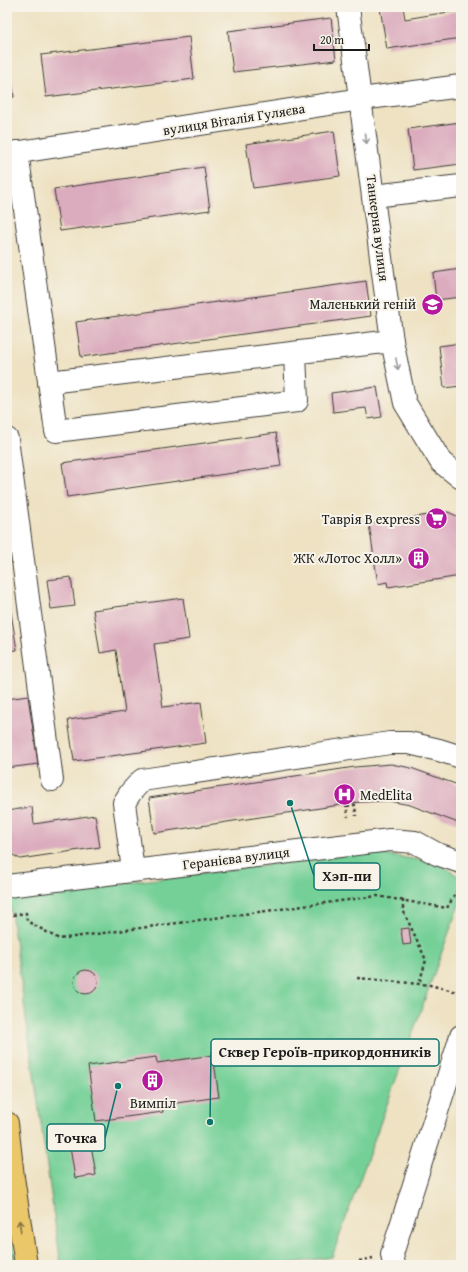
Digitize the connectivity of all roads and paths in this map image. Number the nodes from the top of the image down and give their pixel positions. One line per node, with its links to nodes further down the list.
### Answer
1 (348, 7): 3 (street, Танкерна вулиця)
2 (461, 86): 3 (street, вулиця Віталія Гуляєва)
3 (361, 100): 4 (street, вулиця Віталія Гуляєва); 6 (street, Танкерна вулиця, one-way to 6)
4 (12, 153): 9 (street)
5 (461, 186): 6 (street)
6 (373, 196): 7 (street, Танкерна вулиця)
7 (392, 341): 8 (street); 11 (street, Танкерна вулиця, one-way to 11)
8 (295, 354): 9 (street); 9 (street)
9 (49, 382)
10 (7, 439): 12 (street)
11 (461, 478)
12 (12, 514): 14 (street)
13 (461, 757): 18 (street)
14 (52, 780)
15 (356, 816): 16 (path)
16 (348, 817)
17 (461, 862): 18 (street, Геранієва вулиця)
18 (133, 870): 20 (street, Геранієва вулиця)
19 (461, 884): 21 (path)
20 (7, 886)
21 (403, 900): 22 (path); 24 (path)
22 (7, 916)
23 (357, 978): 24 (path)
24 (419, 984): 25 (path)
25 (461, 993)
26 (460, 1046): 29 (street)
27 (7, 1123): 28 (main road, one-way to 27)
28 (26, 1265)
29 (394, 1265)

